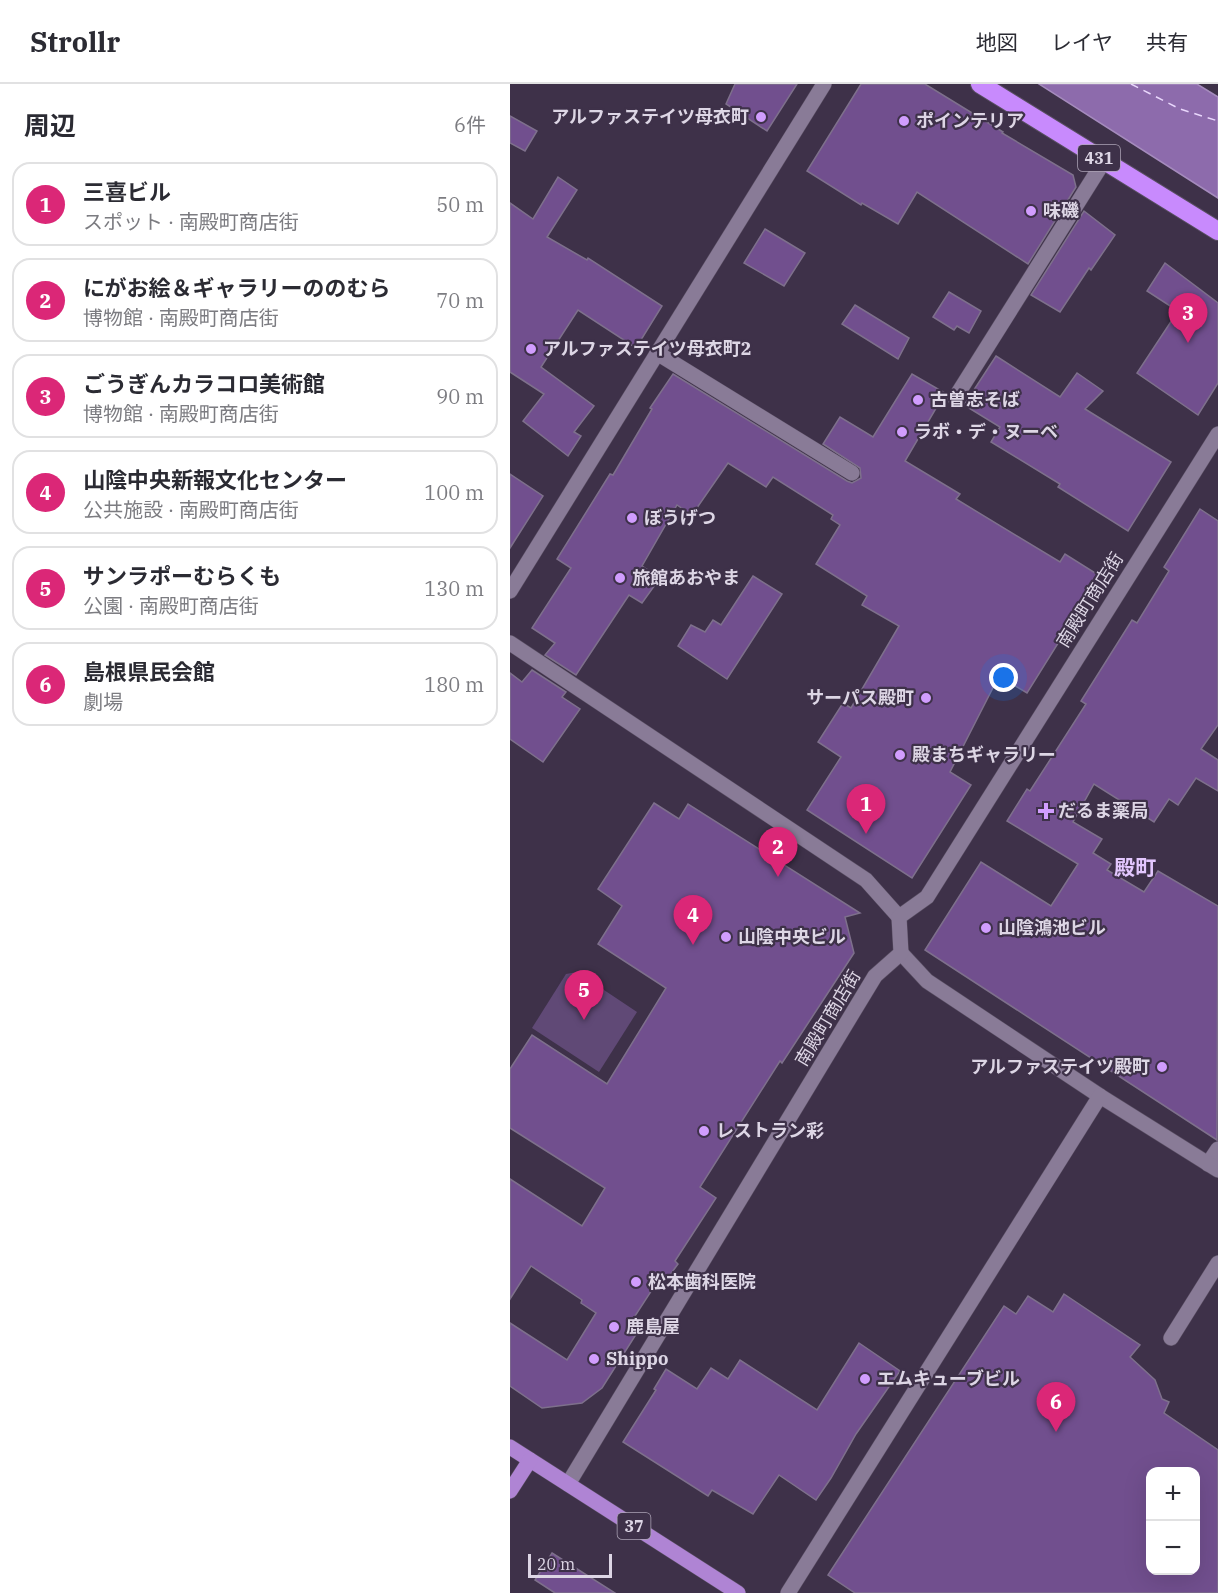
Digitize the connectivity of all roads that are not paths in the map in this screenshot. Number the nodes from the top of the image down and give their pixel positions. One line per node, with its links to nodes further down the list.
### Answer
1 (824, 84): 5 (street)
2 (980, 84): 3 (highway, 431)
3 (1104, 161): 4 (highway, 431); 6 (street)
4 (1218, 231)
5 (657, 353): 8 (street); 9 (street)
6 (955, 398)
7 (1218, 434): 11 (street, 南殿町商店街)
8 (852, 473)
9 (510, 591)
10 (510, 643): 11 (street)
11 (899, 917): 12 (street)
12 (901, 953): 13 (street); 20 (street, 南殿町商店街)
13 (1100, 1096): 15 (street); 23 (street)
14 (1218, 1149): 15 (street)
15 (1213, 1167)
16 (1218, 1263): 17 (street)
17 (1171, 1338)
18 (510, 1447): 19 (main road)
19 (530, 1460): 20 (main road, 37); 21 (main road)
20 (568, 1484): 22 (main road, 37)
21 (510, 1491)
22 (738, 1593)
23 (788, 1593)

